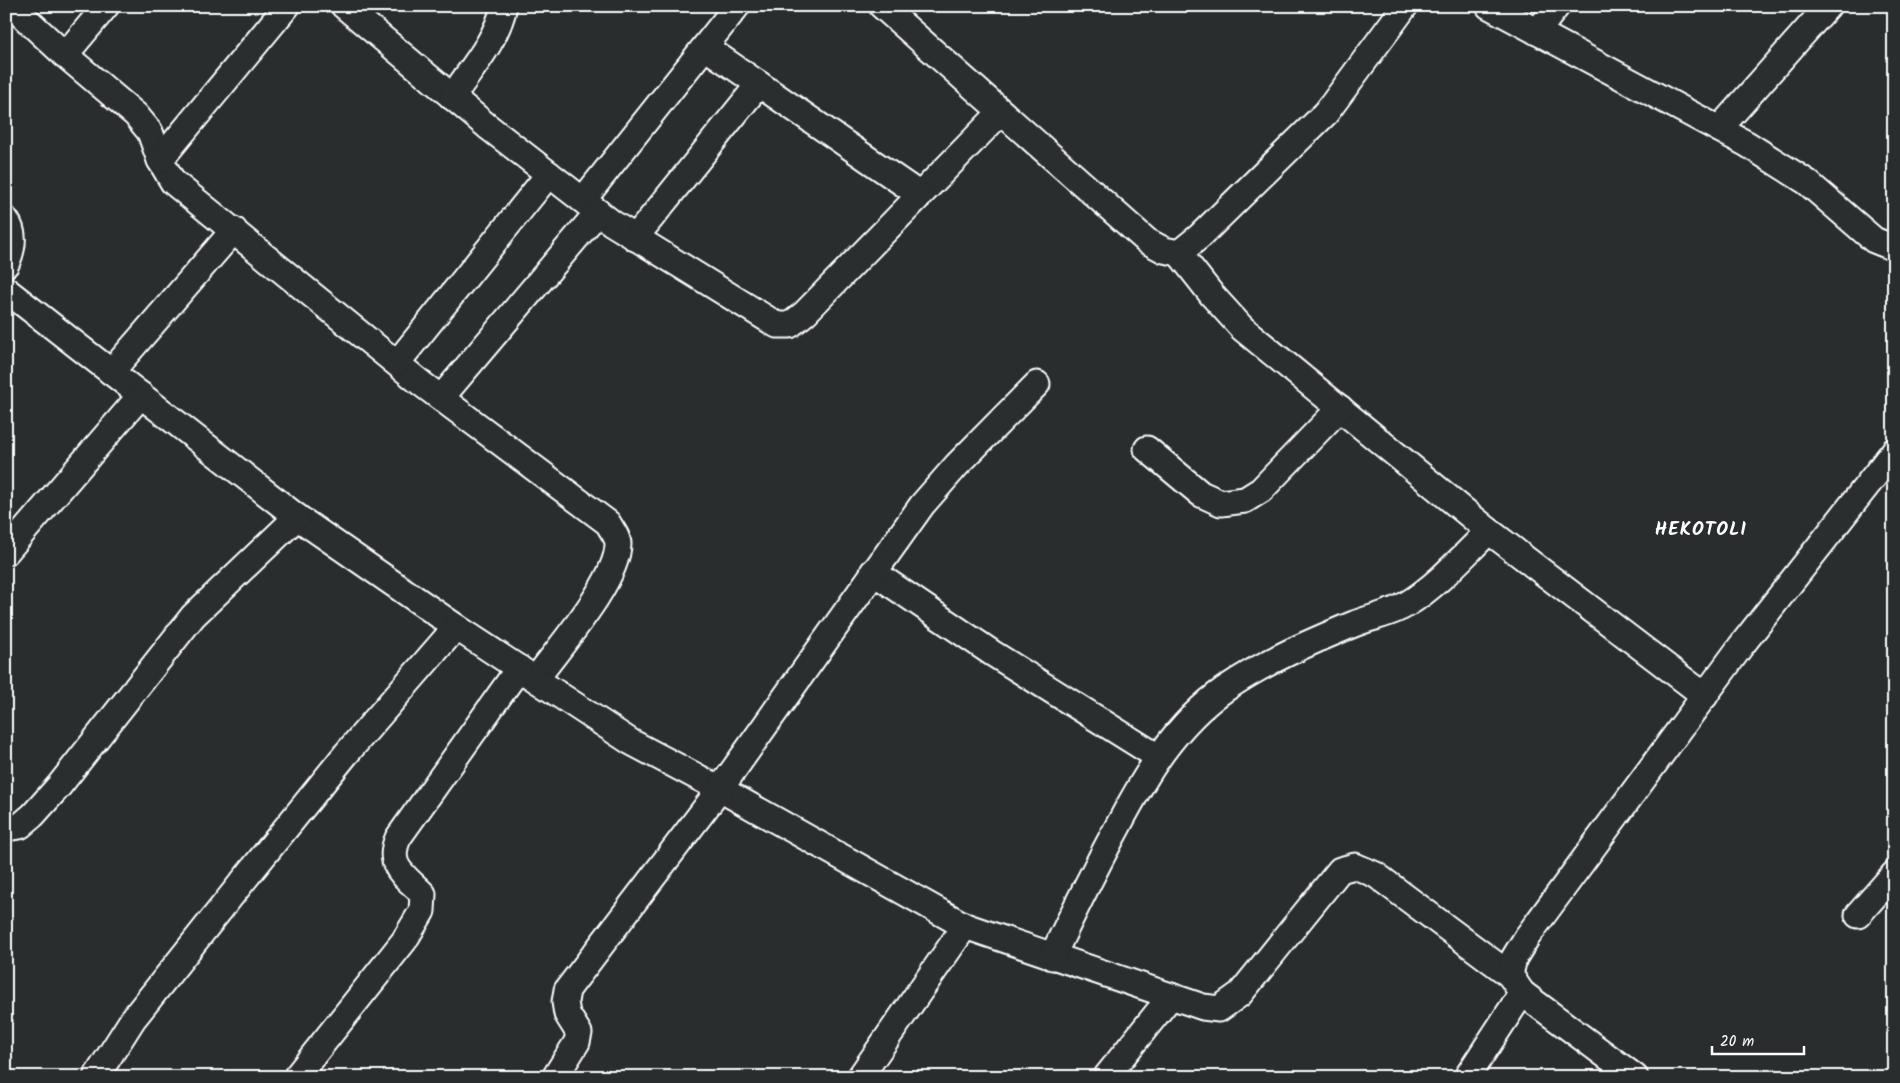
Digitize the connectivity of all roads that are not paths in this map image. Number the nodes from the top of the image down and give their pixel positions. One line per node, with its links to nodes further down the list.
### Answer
1 (12, 6): 14 (street)
2 (106, 6): 14 (street)
3 (287, 6): 19 (street)
4 (344, 6): 16 (street)
5 (504, 6): 16 (street)
6 (738, 6): 13 (street)
7 (882, 6): 17 (street)
8 (1404, 6): 27 (street)
9 (1490, 6): 12 (street)
10 (1558, 6): 12 (street)
11 (1828, 6): 18 (street)
12 (1537, 32): 18 (street)
13 (705, 47): 15 (street); 22 (street)
14 (65, 56): 19 (street)
15 (759, 84): 21 (street); 25 (street)
16 (452, 97): 20 (street)
17 (1002, 112): 21 (street); 27 (street)
18 (1719, 129): 26 (street)
19 (160, 160): 24 (street)
20 (549, 174): 22 (street); 30 (street)
21 (920, 195): 25 (street)
22 (590, 206): 25 (street); 34 (street)
23 (6, 220): 28 (street)
24 (234, 230): 30 (street); 31 (street)
25 (635, 238)
26 (1894, 248)
27 (1179, 253): 35 (street)
28 (6, 264)
29 (6, 290): 31 (street)
30 (397, 363): 34 (street)
31 (111, 372): 33 (street)
32 (1037, 384): 41 (street)
33 (141, 395): 38 (street); 40 (street)
34 (441, 398): 43 (street)
35 (1340, 408): 36 (street); 39 (street)
36 (1147, 449)
37 (1894, 451): 44 (street)
38 (297, 517): 42 (street); 47 (street)
39 (1489, 531): 44 (street); 45 (street)
40 (6, 552)
41 (873, 572): 45 (street); 46 (street)
42 (456, 626): 43 (street); 54 (street)
43 (527, 673): 46 (street); 55 (street)
44 (1705, 696): 52 (street)
45 (1158, 757): 51 (street)
46 (720, 789): 50 (street); 56 (street)
47 (6, 828)
48 (1894, 874): 49 (street)
49 (1858, 916)
50 (965, 926): 51 (street); 57 (street)
51 (1052, 956): 53 (street)
52 (1516, 984): 53 (street); 59 (street); 60 (street)
53 (1171, 996): 58 (street)
54 (96, 1077)
55 (296, 1077)
56 (555, 1077)
57 (860, 1077)
58 (1106, 1077)
59 (1466, 1077)
60 (1634, 1077)

